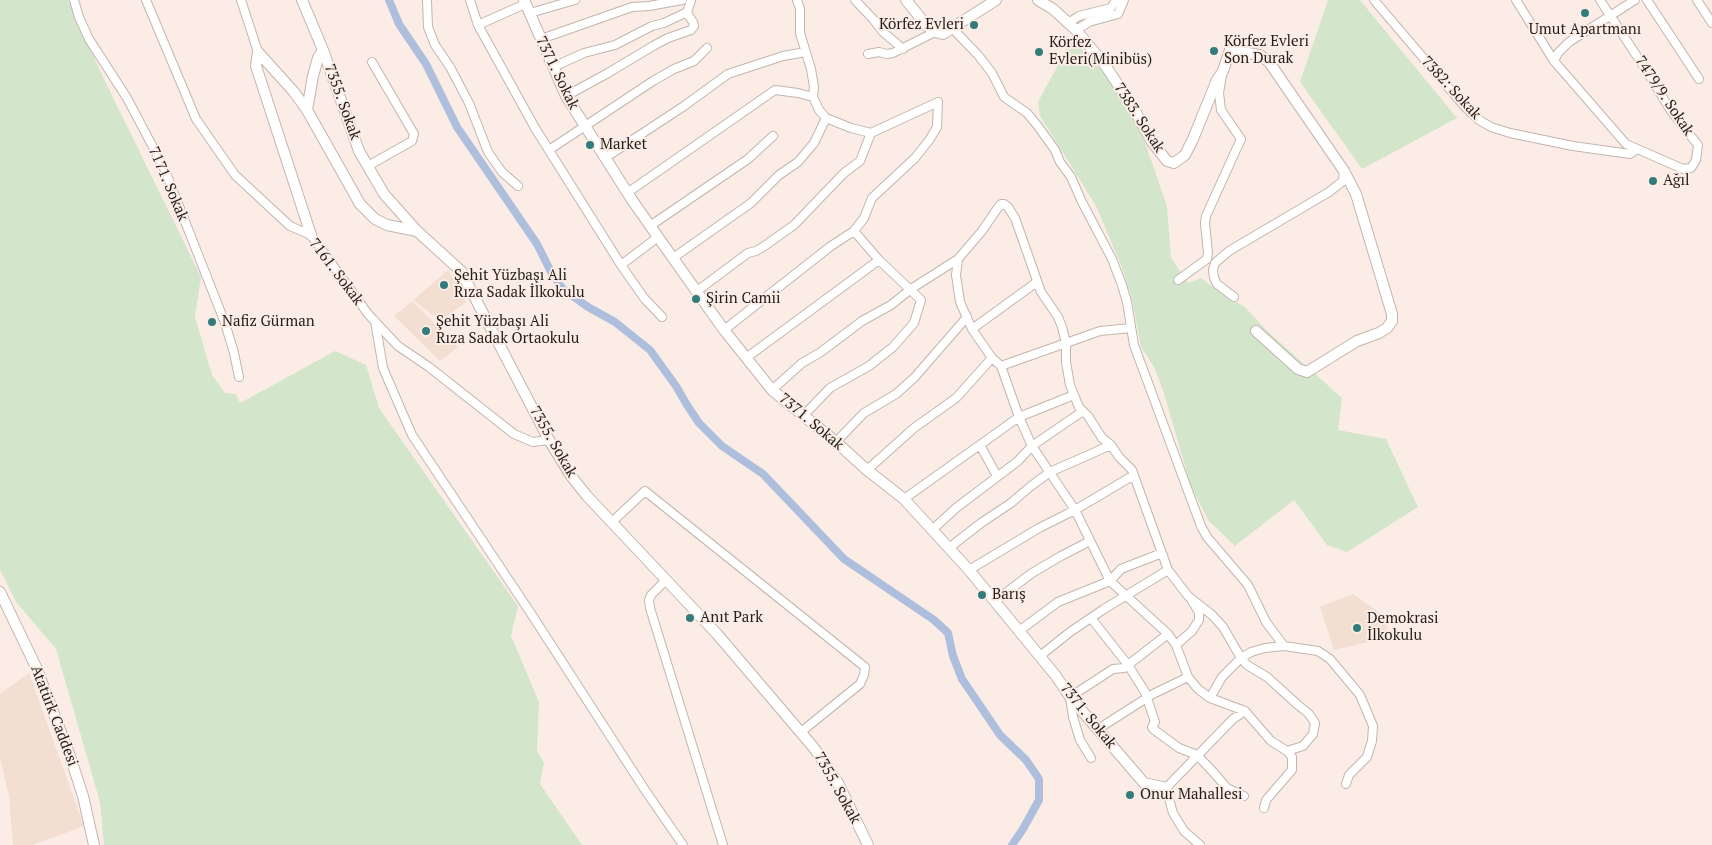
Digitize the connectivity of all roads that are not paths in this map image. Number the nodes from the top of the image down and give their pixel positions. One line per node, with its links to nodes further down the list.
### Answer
1 (74, 0): 85 (street, 7171. Sokak)
2 (146, 0): 63 (street, 7161. Sokak)
3 (241, 0): 38 (street)
4 (302, 0): 37 (street, 7355. Sokak)
5 (427, 0): 58 (street)
6 (470, 0): 30 (street)
7 (575, 0): 25 (street)
8 (682, 0): 23 (street)
9 (691, 0): 26 (street)
10 (797, 0): 39 (street)
11 (855, 0): 36 (street)
12 (906, 0): 33 (street)
13 (996, 0): 31 (street)
14 (1038, 0): 24 (street, 7383. Sokak)
15 (1116, 0): 28 (street)
16 (1124, 0): 32 (street)
17 (1374, 0): 53 (street, 7382: Sokak)
18 (1516, 0): 41 (street, 7479/9. Sokak)
19 (1600, 0): 27 (street, 7479/9. Sokak)
20 (1635, 0): 27 (street)
21 (1647, 0): 45 (street)
22 (1697, 0): 29 (street)
23 (631, 4): 34 (street)
24 (1055, 5): 28 (street, 7383. Sokak)
25 (526, 6): 30 (street); 34 (street, 7371. Sokak)
26 (687, 13): 43 (street); 46 (street)
27 (1610, 15): 41 (street); 53 (street, 7479/9. Sokak)
28 (1068, 23): 32 (street, 7383. Sokak)
29 (1712, 23)
30 (478, 25): 54 (street)
31 (953, 29): 33 (street); 77 (street)
32 (1076, 30): 44 (street, 7383. Sokak)
33 (935, 32): 36 (street)
34 (541, 39): 43 (street, 7371. Sokak)
35 (707, 48): 50 (street)
36 (903, 49): 40 (street)
37 (323, 50): 48 (street); 56 (street, 7355. Sokak)
38 (258, 52): 48 (street); 63 (street)
39 (806, 52): 47 (street); 55 (street)
40 (868, 54)
41 (1554, 61): 53 (street, 7479/9. Sokak)
42 (372, 62): 56 (street)
43 (553, 67): 46 (street, 7371. Sokak)
44 (1223, 71): 57 (street, 7383. Sokak); 69 (street)
45 (1699, 79)
46 (566, 96): 50 (street, 7371. Sokak)
47 (813, 97): 49 (street); 59 (street)
48 (307, 110): 61 (street)
49 (826, 118): 51 (street); 65 (street)
50 (585, 126): 54 (street); 55 (street, 7371. Sokak)
51 (871, 132): 62 (street); 72 (street)
52 (773, 136): 60 (street)
53 (1637, 149)
54 (549, 150): 68 (street)
55 (605, 158): 59 (street, 7371. Sokak)
56 (368, 166): 61 (street, 7355. Sokak)
57 (1344, 171): 73 (street); 80 (street)
58 (518, 186)
59 (628, 193): 60 (street, 7371. Sokak)
60 (650, 226): 64 (street, 7371. Sokak)
61 (417, 231): 91 (street, 7355. Sokak)
62 (854, 231): 67 (street); 79 (street)
63 (311, 235): 76 (street, 7161. Sokak)
64 (658, 237): 65 (street, 7371. Sokak); 68 (street)
65 (673, 258): 72 (street, 7371. Sokak)
66 (958, 259): 70 (street); 71 (street); 75 (street)
67 (879, 260): 71 (street); 82 (street)
68 (621, 265): 74 (street)
69 (1178, 280)
70 (1037, 282): 78 (street); 81 (street)
71 (911, 289): 86 (street); 89 (street)
72 (697, 292): 79 (street, 7371. Sokak)
73 (1234, 296)
74 (662, 317)
75 (967, 317): 78 (street); 92 (street)
76 (375, 321): 91 (street, 7161. Sokak); 138 (street)
77 (1131, 328): 81 (street); 119 (street)
78 (972, 329): 83 (street)
79 (724, 330): 82 (street, 7371. Sokak)
80 (1256, 331)
81 (1066, 343): 84 (street); 87 (street)
82 (746, 358): 86 (street, 7371. Sokak)
83 (992, 358): 84 (street); 96 (street)
84 (1001, 366): 90 (street)
85 (239, 377)
86 (772, 390): 89 (street, 7371. Sokak)
87 (1074, 395): 88 (street); 90 (street)
88 (1083, 411): 94 (street); 95 (street)
89 (804, 415): 92 (street, 7371. Sokak)
90 (1019, 417): 93 (street); 95 (street)
91 (549, 440): 102 (street, 7355. Sokak)
92 (836, 442): 96 (street, 7371. Sokak)
93 (980, 445): 99 (street); 100 (street)
94 (1111, 445): 97 (street); 98 (street)
95 (1032, 446): 97 (street); 99 (street)
96 (867, 470): 100 (street, 7371. Sokak)
97 (1050, 472): 101 (street); 105 (street)
98 (1134, 475): 101 (street); 106 (street)
99 (997, 476): 103 (street)
100 (904, 499): 103 (street, 7371. Sokak)
101 (1075, 510): 104 (street); 107 (street)
102 (612, 522): 109 (street, 7355. Sokak); 129 (street)
103 (932, 530): 105 (street, 7371. Sokak)
104 (1090, 541): 110 (street); 114 (street)
105 (950, 548): 107 (street, 7371. Sokak)
106 (1162, 553): 108 (street); 110 (street)
107 (969, 570): 114 (street, 7371. Sokak)
108 (1168, 570): 112 (street); 113 (street)
109 (666, 580): 129 (street, 7355. Sokak); 139 (street)
110 (1110, 581): 112 (street); 116 (street)
111 (0, 592): 137 (street, Atatürk Caddesi)
112 (1128, 595): 115 (street); 117 (street)
113 (1188, 596): 118 (street); 121 (street)
114 (995, 601): 116 (street, 7371. Sokak)
115 (1091, 618): 120 (street); 122 (street)
116 (1019, 631): 120 (street, 7371. Sokak)
117 (1168, 634): 118 (street); 122 (street)
118 (1176, 645): 123 (street)
119 (1284, 646): 121 (street); 133 (street)
120 (1040, 656): 124 (street, 7371. Sokak)
121 (1241, 658): 125 (street); 130 (street)
122 (1128, 665): 124 (street); 126 (street)
123 (1188, 677): 125 (street); 126 (street)
124 (1070, 697): 128 (street, 7371. Sokak); 132 (street)
125 (1210, 698): 127 (street)
126 (1146, 699): 128 (street); 131 (street)
127 (1245, 711): 130 (street); 131 (street)
128 (1098, 729): 134 (street, 7371. Sokak)
129 (801, 732): 140 (street, 7355. Sokak)
130 (1287, 751): 136 (street)
131 (1197, 755): 134 (street); 135 (street)
132 (1091, 758)
133 (1346, 784)
134 (1166, 788): 141 (street)
135 (1244, 796)
136 (1264, 808)
137 (94, 845)
138 (683, 845)
139 (723, 845)
140 (868, 845)
141 (1200, 845)

